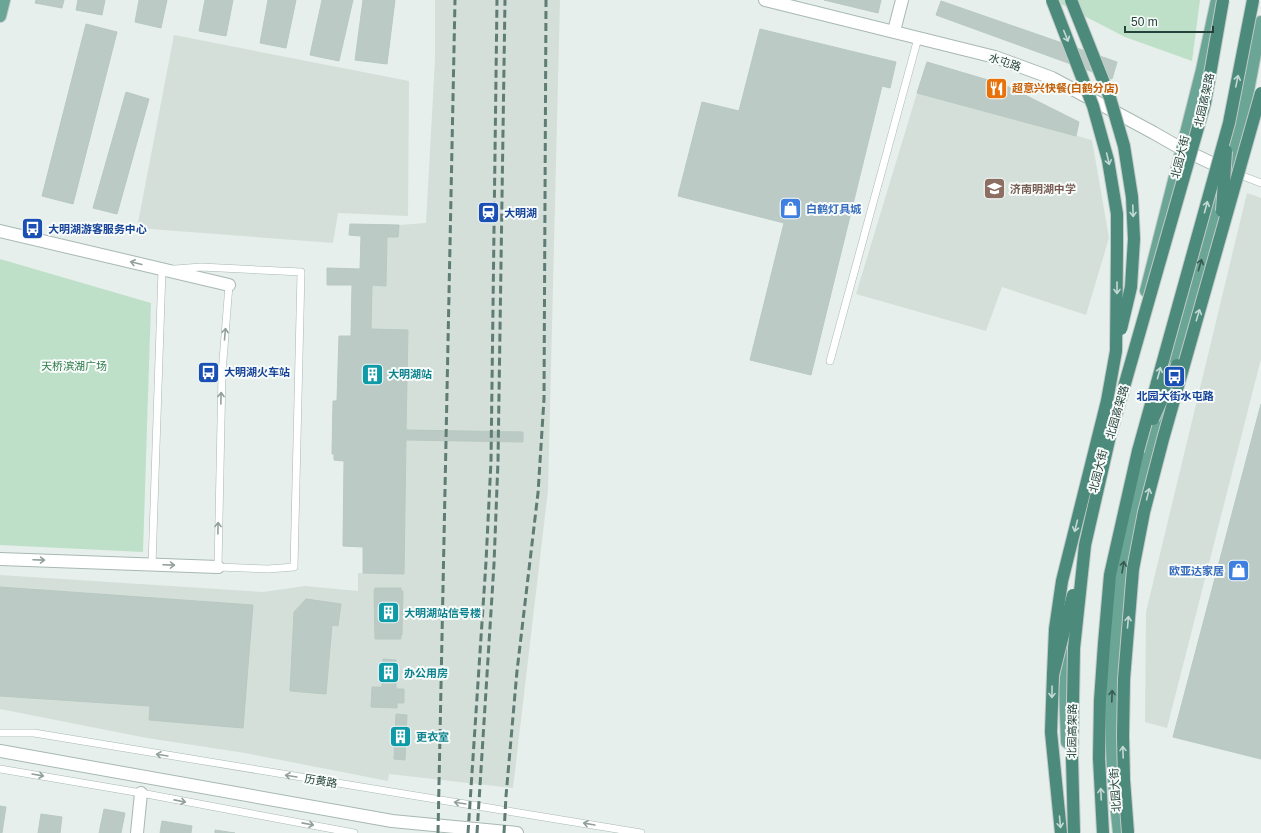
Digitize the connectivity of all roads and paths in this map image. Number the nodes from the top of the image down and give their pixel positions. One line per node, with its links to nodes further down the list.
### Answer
1 (4, 0): 9 (main road)
2 (765, 0): 11 (street, 水屯路)
3 (902, 0): 11 (street)
4 (1052, 0): 25 (highway, one-way to 25, bridge)
5 (1071, 0): 25 (highway, one-way to 25, bridge)
6 (1217, 0): 17 (main road, 北园大街)
7 (1224, 0): 28 (highway, 北园高架路, bridge)
8 (1253, 0): 15 (highway, one-way to 8, bridge)
9 (0, 16)
10 (1261, 22): 18 (main road, 北园大街)
11 (894, 31): 12 (street, 水屯路)
12 (918, 38): 17 (street, 水屯路); 26 (lane)
13 (1261, 93): 16 (highway, bridge)
14 (1261, 115): 16 (highway)
15 (1229, 123): 21 (highway, bridge); 27 (highway, one-way to 15, bridge)
16 (1251, 131): 21 (highway, bridge)
17 (1182, 149): 18 (street, 水屯路); 38 (main road, 北园大街)
18 (1228, 170): 19 (lane); 45 (main road, 北园大街, one-way to 18)
19 (1261, 183)
20 (0, 231): 22 (street, one-way to 20)
21 (1220, 236): 24 (highway, one-way to 21, bridge)
22 (162, 270): 23 (street); 30 (lane); 31 (lane)
23 (229, 285): 31 (lane, one-way to 23)
24 (1193, 331): 27 (highway, bridge); 46 (highway, one-way to 24, bridge)
25 (1116, 351): 32 (highway, one-way to 32, bridge)
26 (830, 361)
27 (1138, 451): 44 (highway, one-way to 27)
28 (1085, 545): 32 (highway, bridge); 38 (highway, 北园高架路, bridge)
29 (0, 559): 30 (street, one-way to 30)
30 (152, 565): 31 (street, one-way to 31)
31 (218, 567)
32 (1052, 676): 33 (highway, one-way to 33, bridge)
33 (1051, 732): 38 (highway, bridge); 43 (highway, one-way to 43, bridge)
34 (0, 733): 42 (lane, 历黄路, one-way to 34)
35 (0, 751): 41 (street)
36 (0, 769): 37 (lane, one-way to 37)
37 (141, 793): 39 (street); 40 (lane, one-way to 40)
38 (1072, 831)
39 (137, 833)
40 (354, 833)
41 (517, 833)
42 (641, 833)
43 (1061, 833)
44 (1103, 833)
45 (1118, 833)
46 (1128, 833)

